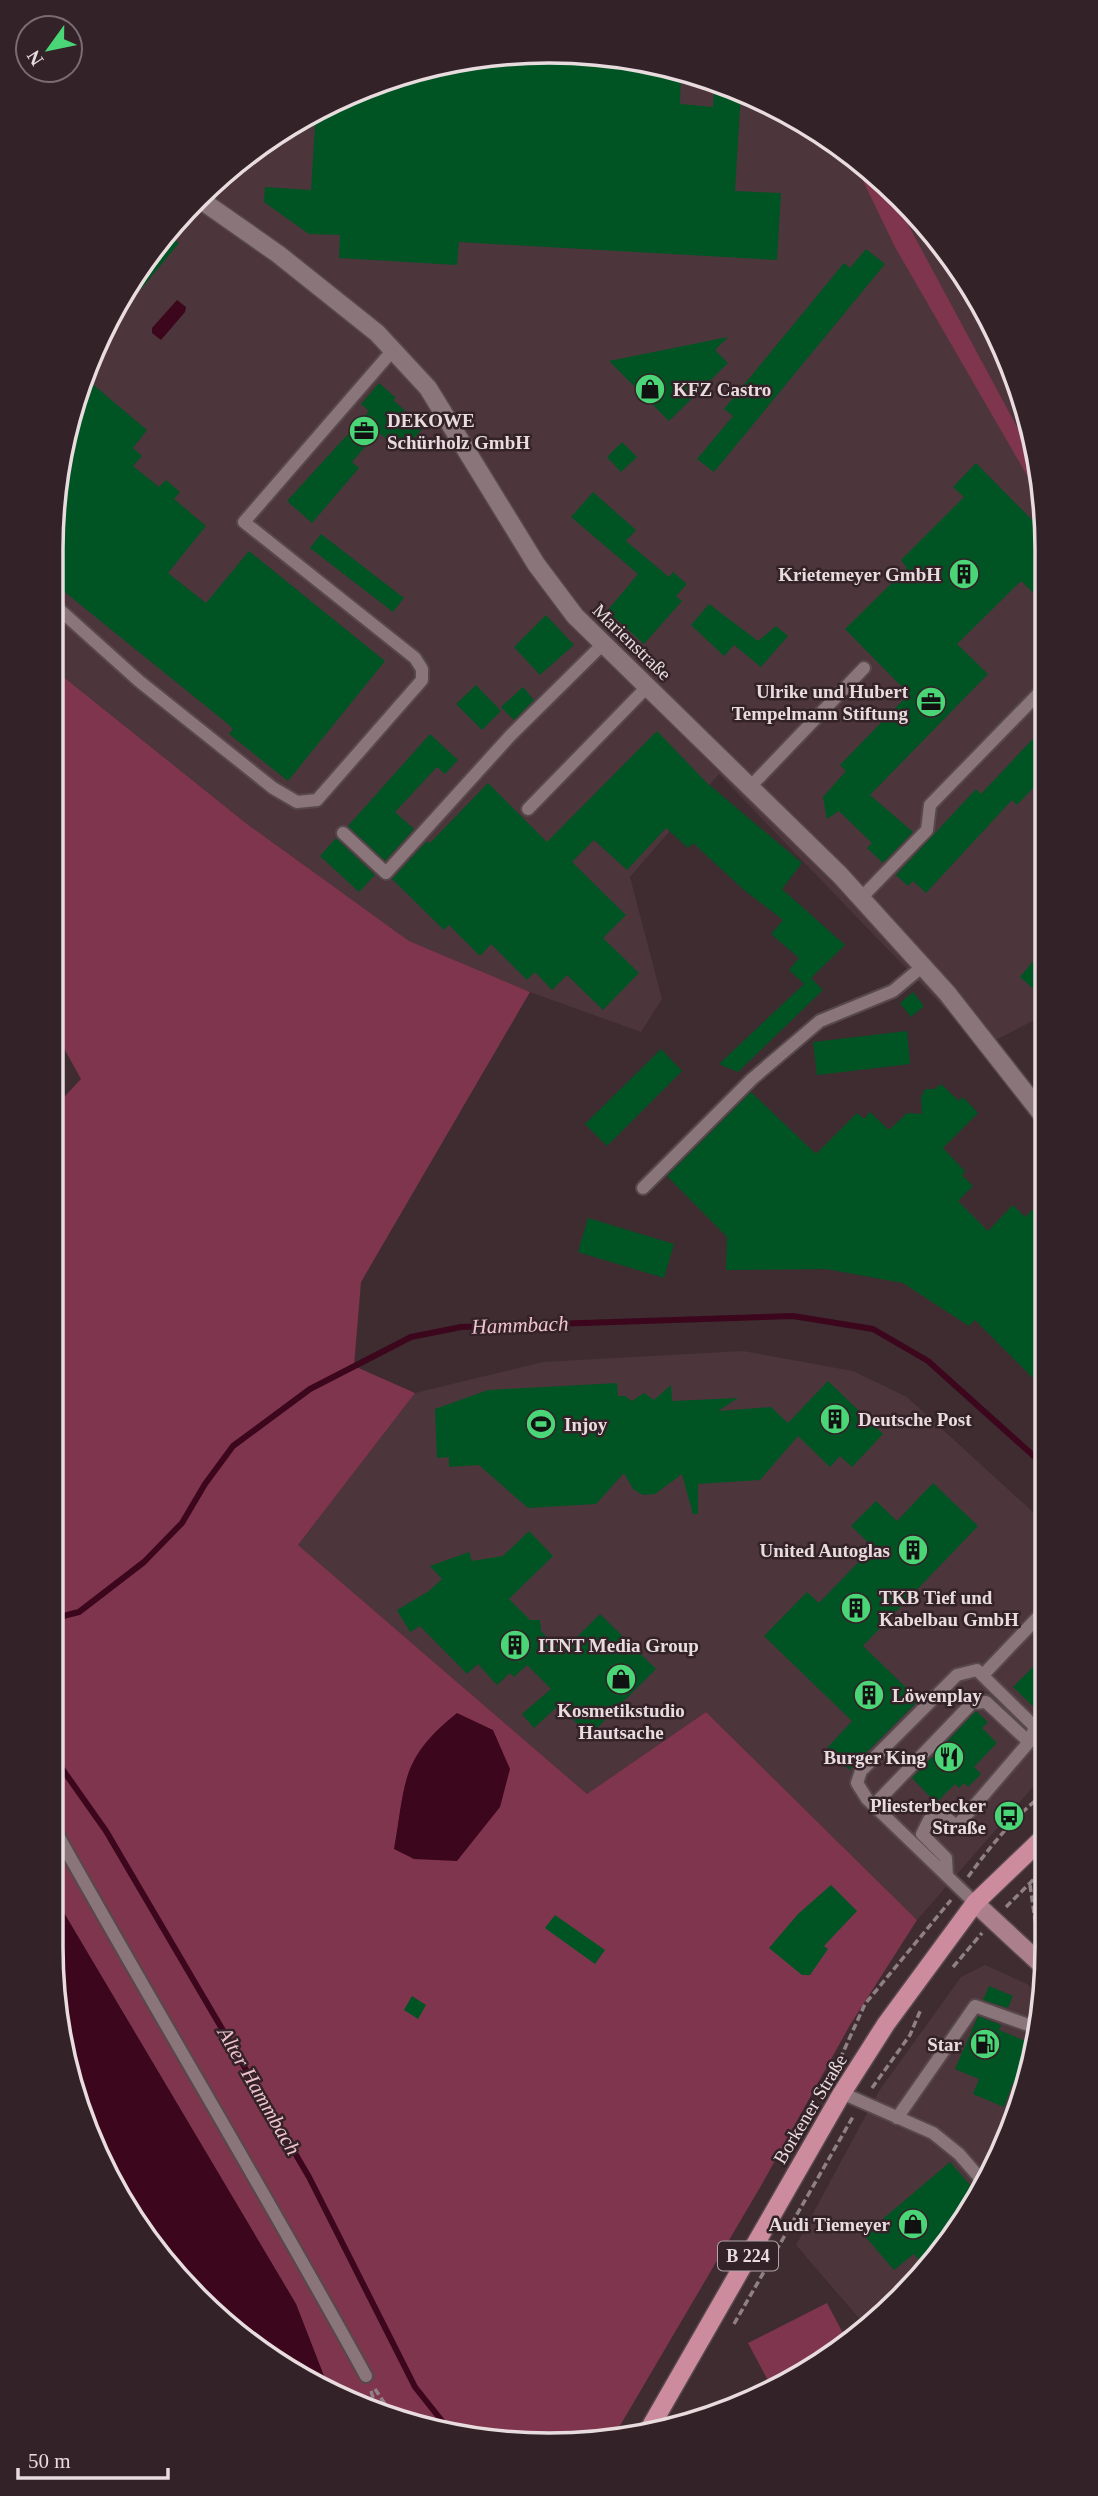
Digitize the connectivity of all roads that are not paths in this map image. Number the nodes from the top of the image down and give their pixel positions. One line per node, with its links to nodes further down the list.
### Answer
1 (206, 204): 2 (street, Marienstraße)
2 (393, 350): 3 (lane); 4 (street, Marienstraße)
3 (63, 613)
4 (604, 643): 6 (street, Marienstraße); 10 (lane)
5 (864, 668): 8 (lane)
6 (648, 686): 8 (street, Marienstraße); 9 (lane)
7 (1035, 697): 11 (lane)
8 (750, 787): 11 (street, Marienstraße)
9 (528, 809)
10 (343, 833)
11 (861, 898): 12 (street, Marienstraße)
12 (923, 966): 13 (street, Marienstraße); 14 (lane)
13 (1035, 1106)
14 (643, 1188)
15 (1035, 1620): 16 (lane)
16 (983, 1675): 17 (lane); 18 (lane)
17 (1029, 1742): 18 (lane); 21 (lane)
18 (874, 1805): 21 (lane)
19 (63, 1845): 28 (lane)
20 (1035, 1846): 22 (main road, Borkener Straße / B 224)
21 (947, 1876): 22 (lane)
22 (975, 1903): 23 (main road); 25 (main road, Borkener Straße / B 224)
23 (1035, 1958)
24 (1029, 2025): 26 (lane)
25 (842, 2093): 26 (lane); 29 (main road, Borkener Straße / B 224)
26 (897, 2118): 27 (lane)
27 (978, 2176)
28 (366, 2376)
29 (654, 2422)

